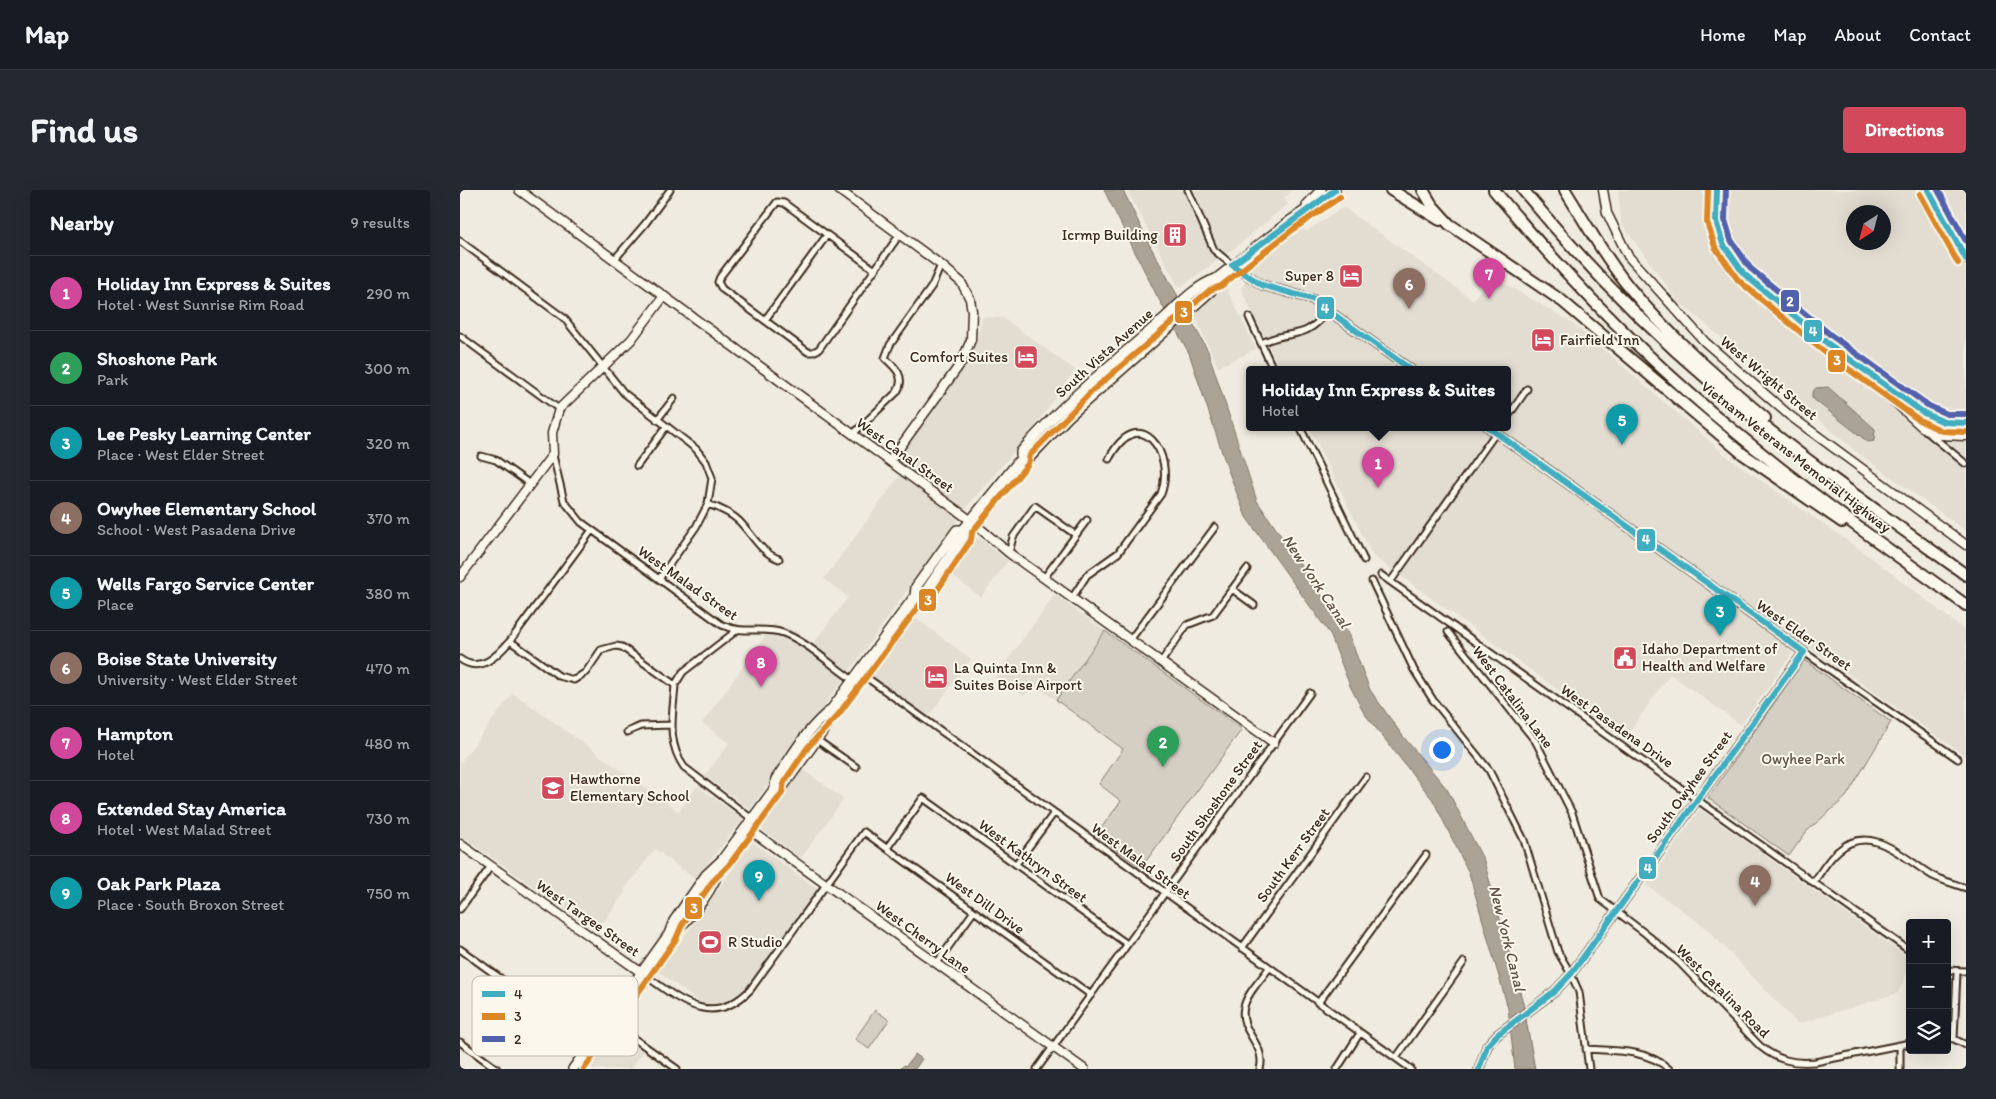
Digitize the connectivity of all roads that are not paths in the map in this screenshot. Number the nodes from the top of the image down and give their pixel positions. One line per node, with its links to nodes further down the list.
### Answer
1 (519, 190): 23 (street, West Canal Street)
2 (670, 190): 23 (street)
3 (839, 190): 18 (street)
4 (1188, 190): 25 (street)
5 (1321, 190): 16 (main road, South Vista Avenue)
6 (1335, 190): 16 (main road, South Vista Avenue)
7 (1392, 190): 17 (highway)
8 (1423, 190): 17 (highway)
9 (1494, 190): 69 (highway, Vietnam Veterans Memorial Highway)
10 (1522, 190): 59 (highway, Vietnam Veterans Memorial Highway)
11 (1565, 190): 59 (highway)
12 (1603, 190): 66 (street, West Wright Street)
13 (1717, 190): 34 (street)
14 (1928, 190): 22 (street)
15 (1933, 190): 21 (street)
16 (1297, 216): 25 (main road, South Vista Avenue)
17 (1460, 232): 69 (highway)
18 (900, 234): 24 (street); 26 (street)
19 (827, 235): 26 (street); 31 (street); 31 (street)
20 (460, 241): 37 (street)
21 (1966, 250)
22 (1966, 259)
23 (614, 260): 28 (street, West Canal Street)
24 (941, 265): 49 (street); 55 (street)
25 (1232, 266): 27 (main road, South Vista Avenue); 29 (street)
26 (875, 270): 31 (street)
27 (1216, 279): 53 (main road, South Vista Avenue); 53 (main road, South Vista Avenue)
28 (664, 296): 37 (street); 49 (street, West Canal Street)
29 (1329, 310): 33 (street); 36 (street)
30 (1249, 317): 33 (street)
31 (765, 320)
32 (460, 336): 40 (street)
33 (1261, 343): 35 (street)
34 (1845, 356): 43 (street); 45 (street)
35 (1272, 366)
36 (1406, 366)
37 (603, 367): 40 (street); 42 (street)
38 (1527, 389): 41 (street)
39 (674, 398): 42 (street)
40 (559, 409): 51 (street)
41 (1511, 412)
42 (657, 420): 44 (street)
43 (1966, 423)
44 (666, 427): 57 (street); 60 (street)
45 (1922, 427): 50 (street); 56 (street)
46 (1302, 431): 70 (street)
47 (1497, 431): 78 (street)
48 (1499, 431): 87 (street, West Elder Street)
49 (853, 434): 55 (street, West Canal Street)
50 (1966, 436)
51 (553, 454): 58 (street); 64 (street, West Malad Street)
52 (481, 456): 58 (street)
53 (1021, 459): 61 (main road, South Vista Avenue)
54 (1109, 459): 80 (street)
55 (890, 462): 61 (street, West Canal Street)
56 (1966, 464)
57 (636, 466)
58 (530, 484): 72 (street)
59 (1856, 495): 74 (highway, Vietnam Veterans Memorial Highway)
60 (708, 504): 68 (street); 76 (street)
61 (970, 520): 67 (street, West Canal Street); 90 (main road, South Vista Avenue)
62 (1087, 520): 65 (street)
63 (1215, 527): 85 (street)
64 (592, 530): 76 (street, West Malad Street); 86 (street)
65 (1076, 535): 67 (street); 75 (street)
66 (1966, 545)
67 (1009, 553): 75 (street, West Canal Street)
68 (779, 558)
69 (1902, 559): 82 (highway, Vietnam Veterans Memorial Highway)
70 (1364, 560)
71 (1247, 569): 79 (street)
72 (461, 572)
73 (1382, 575): 78 (street, West Pasadena Drive)
74 (1966, 575)
75 (1044, 578): 80 (street, West Canal Street)
76 (659, 579): 83 (street, West Malad Street)
77 (1372, 581): 130 (street)
78 (1391, 581): 103 (street, West Pasadena Drive)
79 (1232, 589): 81 (street); 89 (street)
80 (1072, 598): 85 (street, West Canal Street)
81 (1254, 605)
82 (1966, 605)
83 (736, 631): 91 (street, West Malad Street); 92 (street)
84 (1448, 632): 118 (street, West Catalina Lane)
85 (1130, 640): 89 (street, West Canal Street)
86 (510, 641): 88 (street); 92 (street)
87 (1804, 652): 99 (street, West Elder Street); 103 (street, South Owyhee Street)
88 (460, 659)
89 (1160, 662): 98 (street, West Canal Street)
90 (859, 672): 91 (main road, South Vista Avenue); 104 (street, West Malad Street)
91 (853, 680): 94 (main road, South Vista Avenue)
92 (675, 685): 95 (street)
93 (1310, 693): 98 (street, South Shoshone Street)
94 (831, 710): 97 (main road, South Vista Avenue); 102 (main road, South Vista Avenue)
95 (671, 725): 96 (street); 105 (street)
96 (627, 732)
97 (817, 740): 100 (street); 102 (main road, South Vista Avenue)
98 (1274, 743): 115 (street, South Shoshone Street)
99 (1958, 759)
100 (856, 767)
101 (1366, 778): 120 (street, South Kerr Street)
102 (775, 788): 105 (main road, South Vista Avenue)
103 (1698, 799): 112 (street, West Pasadena Drive); 118 (street, South Owyhee Street)
104 (1054, 813): 110 (street); 115 (street, West Malad Street)
105 (752, 819): 106 (main road, South Vista Avenue)
106 (746, 827): 113 (street, West Cherry Lane); 129 (main road, South Vista Avenue)
107 (460, 844): 111 (street, West Targee Street)
108 (887, 848): 110 (street, West Kathryn Street); 113 (street, West Dill Drive); 117 (street, West Dill Drive)
109 (1426, 855): 134 (street)
110 (1016, 864): 119 (street, West Kathryn Street)
111 (491, 866): 116 (street); 129 (street, West Targee Street)
112 (1814, 882): 114 (street); 121 (street, West Pasadena Drive)
113 (826, 884): 124 (street, West Cherry Lane); 129 (street, West Targee Street)
114 (1966, 888)
115 (1164, 893): 119 (street, South Shoshone Street); 120 (street, West Malad Street)
116 (460, 910)
117 (974, 911): 124 (street); 133 (street, West Dill Drive)
118 (1617, 912): 130 (street, South Owyhee Street); 149 (street, West Catalina Road)
119 (1127, 944): 133 (street, South Shoshone Street)
120 (1242, 948): 125 (street, West Malad Street)
121 (1906, 948)
122 (460, 949): 131 (street)
123 (1464, 962): 148 (street)
124 (937, 963): 143 (street, West Cherry Lane)
125 (1269, 968): 134 (street, West Malad Street); 155 (street)
126 (1951, 971): 127 (street)
127 (1957, 972): 128 (street); 137 (street)
128 (1966, 972)
129 (642, 973): 132 (main road, South Vista Avenue)
130 (1571, 974): 144 (street); 158 (street, South Owyhee Street)
131 (497, 976)
132 (638, 979)
133 (1091, 995): 143 (street, South Shoshone Street)
134 (1318, 1003): 135 (street, West Malad Street)
135 (1360, 1033): 148 (street, West Malad Street); 156 (street)
136 (1951, 1039): 137 (street)
137 (1954, 1039): 141 (street)
138 (638, 1041): 152 (street)
139 (460, 1042): 145 (street)
140 (1906, 1044): 142 (street, West Catalina Road)
141 (1966, 1044)
142 (1900, 1045): 149 (street, West Catalina Road); 162 (street)
143 (1053, 1047): 153 (street, South Shoshone Street); 154 (street, West Cherry Lane)
144 (1586, 1049): 159 (street); 160 (street)
145 (472, 1051)
146 (479, 1056): 150 (street)
147 (582, 1056): 151 (main road, South Vista Avenue)
148 (1396, 1058): 157 (street, West Malad Street)
149 (1815, 1062): 161 (street)
150 (497, 1069)
151 (573, 1069)
152 (677, 1069)
153 (1037, 1069)
154 (1084, 1069)
155 (1260, 1069)
156 (1337, 1069)
157 (1411, 1069)
158 (1479, 1069)
159 (1589, 1069)
160 (1669, 1069)
161 (1810, 1069)
162 (1900, 1069)

